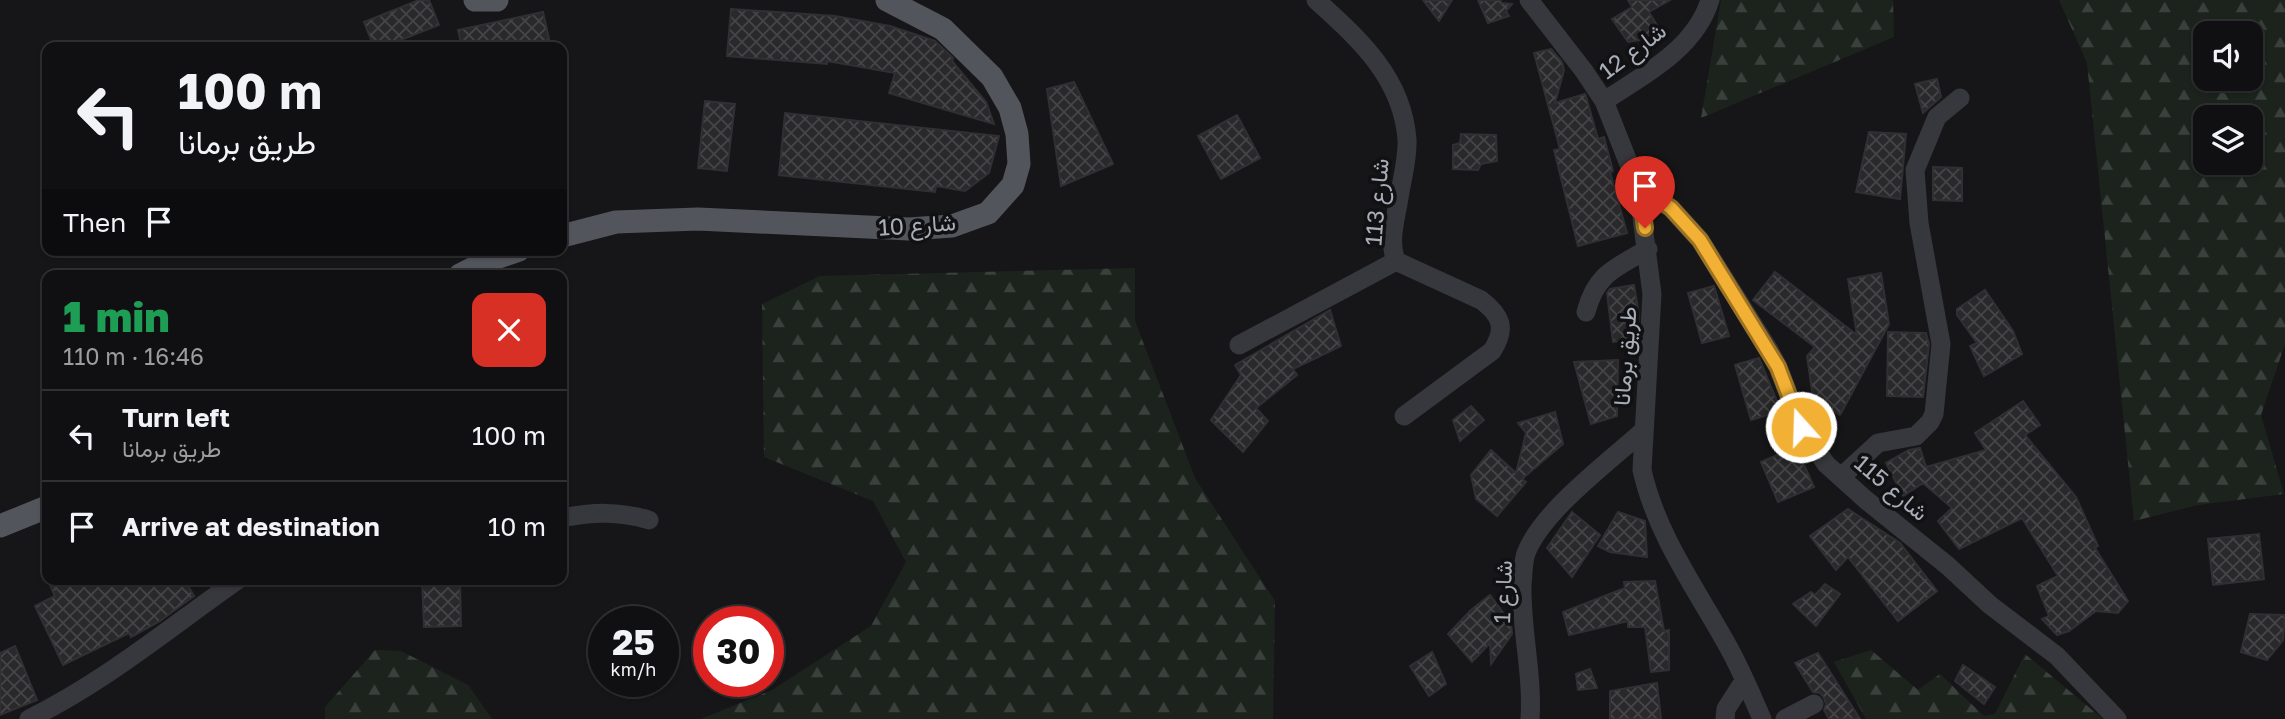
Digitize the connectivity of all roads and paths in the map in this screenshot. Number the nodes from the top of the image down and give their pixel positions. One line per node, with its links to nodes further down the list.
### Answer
1 (475, 0): 2 (main road)
2 (497, 0)
3 (887, 0): 10 (main road, شارع 10)
4 (1316, 0): 13 (street, شارع 113)
5 (1529, 0): 8 (street, طريق برمانا)
6 (1710, 0): 8 (street, شارع 12)
7 (1960, 98): 19 (street)
8 (1604, 102): 9 (street, طريق برمانا)
9 (1639, 187): 11 (street, طريق برمانا); 19 (street, شارع 115)
10 (567, 235)
11 (1648, 249): 15 (street); 18 (street, طريق برمانا)
12 (502, 256): 14 (main road)
13 (1396, 261): 16 (street); 17 (street, شارع 113)
14 (470, 270)
15 (1587, 312)
16 (1239, 345)
17 (1404, 416)
18 (1644, 430): 25 (street, طريق برمانا); 28 (street, شارع 1)
19 (1841, 477): 32 (street, شارع 115)
20 (42, 510): 23 (main road)
21 (567, 517): 22 (street)
22 (649, 520)
23 (0, 526)
24 (231, 585): 27 (street)
25 (1744, 681): 29 (street); 30 (street, طريق برمانا)
26 (1814, 704): 31 (street)
27 (29, 719)
28 (1530, 719)
29 (1725, 719)
30 (1762, 719)
31 (1785, 719)
32 (2117, 719)

